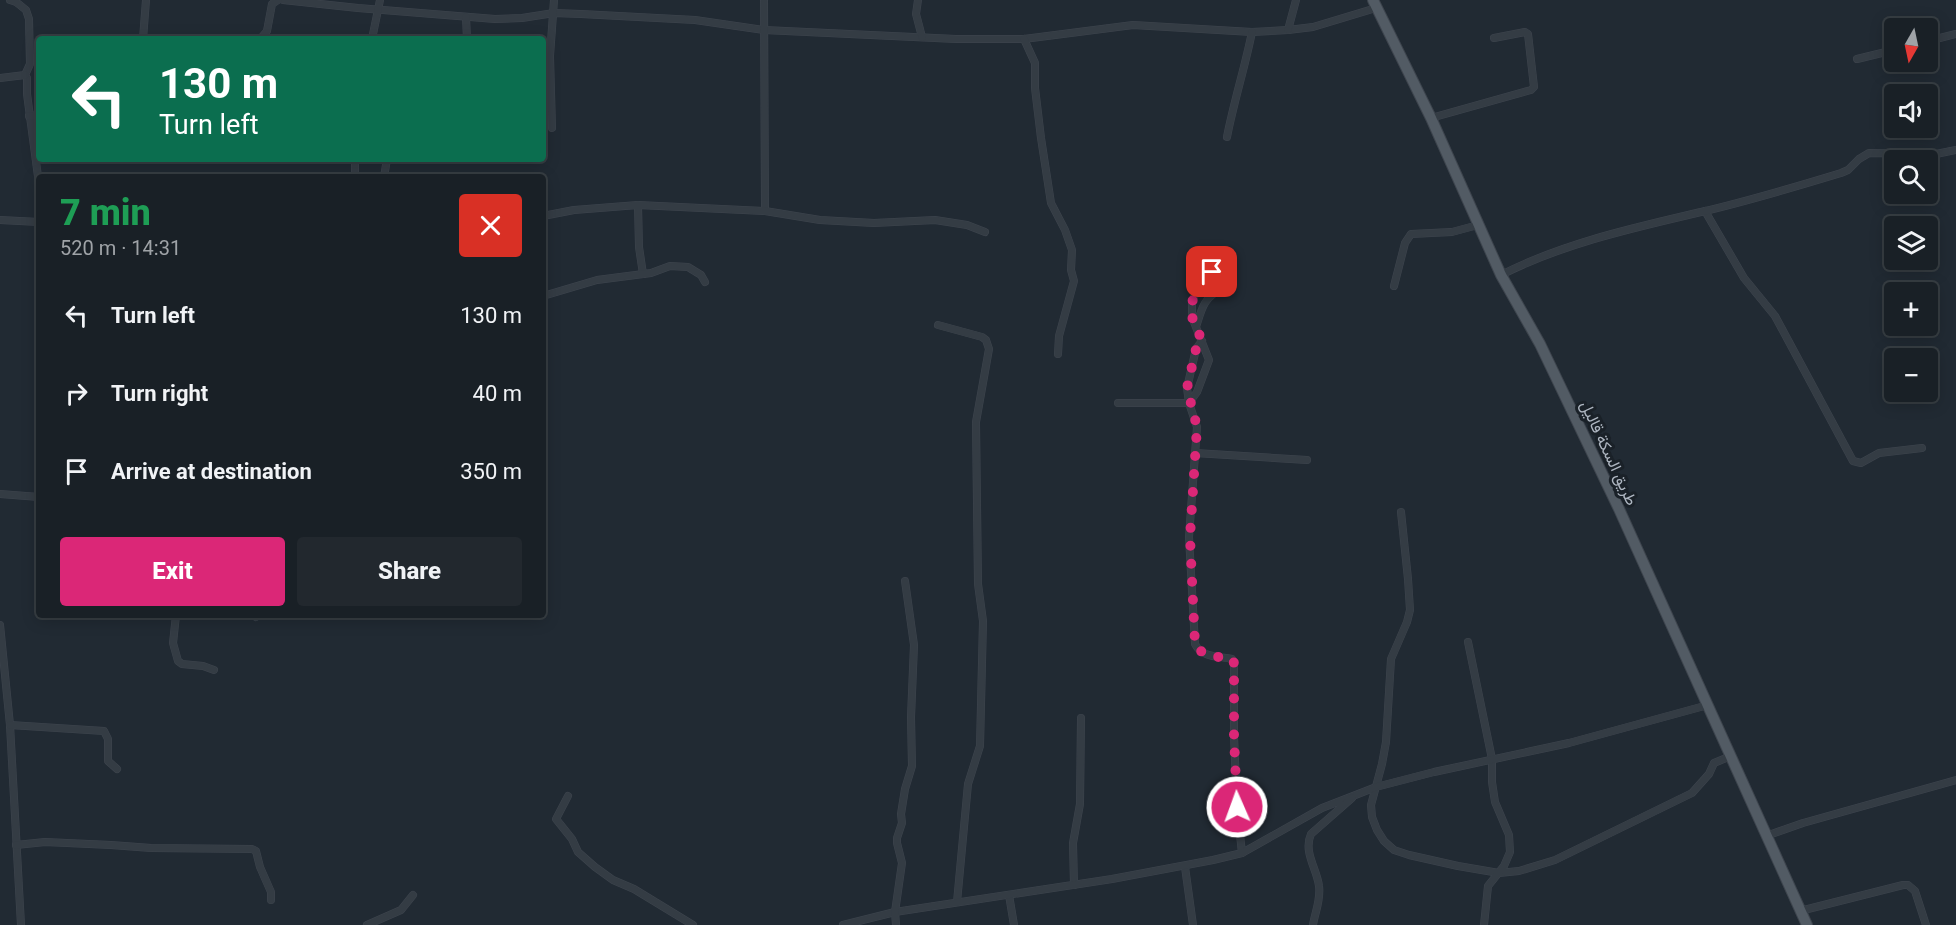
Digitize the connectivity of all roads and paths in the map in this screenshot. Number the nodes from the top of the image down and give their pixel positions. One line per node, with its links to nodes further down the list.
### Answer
1 (10, 0): 26 (street)
2 (146, 0): 17 (street)
3 (281, 0): 10 (street); 18 (street)
4 (380, 0): 10 (street)
5 (554, 0): 11 (street)
6 (764, 0): 13 (street)
7 (918, 0): 21 (street)
8 (1296, 0): 14 (street)
9 (1375, 4): 14 (street); 33 (main road, طريق السكة قاليل)
10 (378, 10): 12 (street); 19 (street)
11 (554, 13): 12 (street); 13 (street); 34 (street)
12 (466, 17): 20 (street)
13 (764, 30): 21 (street); 39 (street)
14 (1288, 30): 15 (street)
15 (1252, 32): 24 (street); 35 (street)
16 (1956, 34): 23 (street)
17 (143, 36)
18 (263, 36)
19 (373, 36)
20 (467, 36)
21 (922, 37): 24 (street)
22 (1494, 38): 33 (street)
23 (1938, 38)
24 (1024, 39): 54 (street)
25 (1884, 52): 28 (street)
26 (30, 53): 27 (street); 29 (street)
27 (36, 53)
28 (1857, 59)
29 (25, 75): 30 (street); 32 (street)
30 (0, 78)
31 (36, 115): 32 (street)
32 (29, 116): 37 (street)
33 (1431, 118): 44 (main road, طريق السكة قاليل)
34 (552, 128)
35 (1227, 137)
36 (1956, 150): 40 (street)
37 (38, 174)
38 (638, 205): 39 (street); 41 (street); 46 (street)
39 (765, 211): 45 (street)
40 (1705, 211): 47 (street); 59 (street)
41 (546, 215)
42 (0, 220): 43 (street)
43 (36, 222)
44 (1478, 225): 47 (main road, طريق السكة قاليل); 49 (street)
45 (985, 231)
46 (643, 274): 48 (street); 50 (street)
47 (1501, 275): 70 (main road, طريق السكة قاليل)
48 (705, 282)
49 (1395, 286)
50 (546, 295)
51 (938, 326): 89 (street)
52 (1196, 327): 52 (street); 53 (street)
53 (1202, 341): 55 (street); 56 (street)
54 (1058, 354)
55 (1209, 360): 56 (street); 58 (street)
56 (1193, 365): 58 (street)
57 (1118, 403): 58 (street)
58 (1190, 403): 60 (street)
59 (1922, 448)
60 (1195, 453): 61 (street); 82 (street)
61 (1307, 460)
62 (0, 494): 63 (street)
63 (36, 497)
64 (1401, 512): 77 (street)
65 (904, 581): 91 (street)
66 (176, 618): 69 (street)
67 (0, 625): 72 (street)
68 (1468, 642): 74 (street)
69 (214, 670)
70 (1708, 705): 73 (main road, طريق السكة قاليل); 74 (street)
71 (1081, 718): 85 (street)
72 (10, 725): 75 (street); 81 (street)
73 (1731, 756): 80 (main road, طريق السكة قاليل); 84 (street)
74 (1492, 759): 77 (street); 84 (street)
75 (117, 769)
76 (1956, 780): 80 (street)
77 (1376, 787): 78 (street); 84 (street)
78 (1359, 793): 82 (street); 99 (street)
79 (568, 796): 94 (street)
80 (1766, 836): 90 (main road, طريق السكة قاليل)
81 (16, 845): 88 (street); 92 (street)
82 (1242, 853): 83 (street)
83 (1185, 867): 85 (street); 98 (street)
84 (1499, 873): 100 (street)
85 (1074, 885): 87 (street)
86 (413, 895): 93 (street)
87 (1009, 895): 89 (street); 97 (street)
88 (271, 900)
89 (957, 902): 91 (street)
90 (1800, 911): 101 (main road, طريق السكة قاليل); 102 (street)
91 (895, 912): 95 (street); 96 (street)
92 (21, 925)
93 (367, 925)
94 (693, 925)
95 (843, 925)
96 (896, 925)
97 (1014, 925)
98 (1193, 925)
99 (1313, 925)
100 (1484, 925)
101 (1807, 925)
102 (1926, 925)

